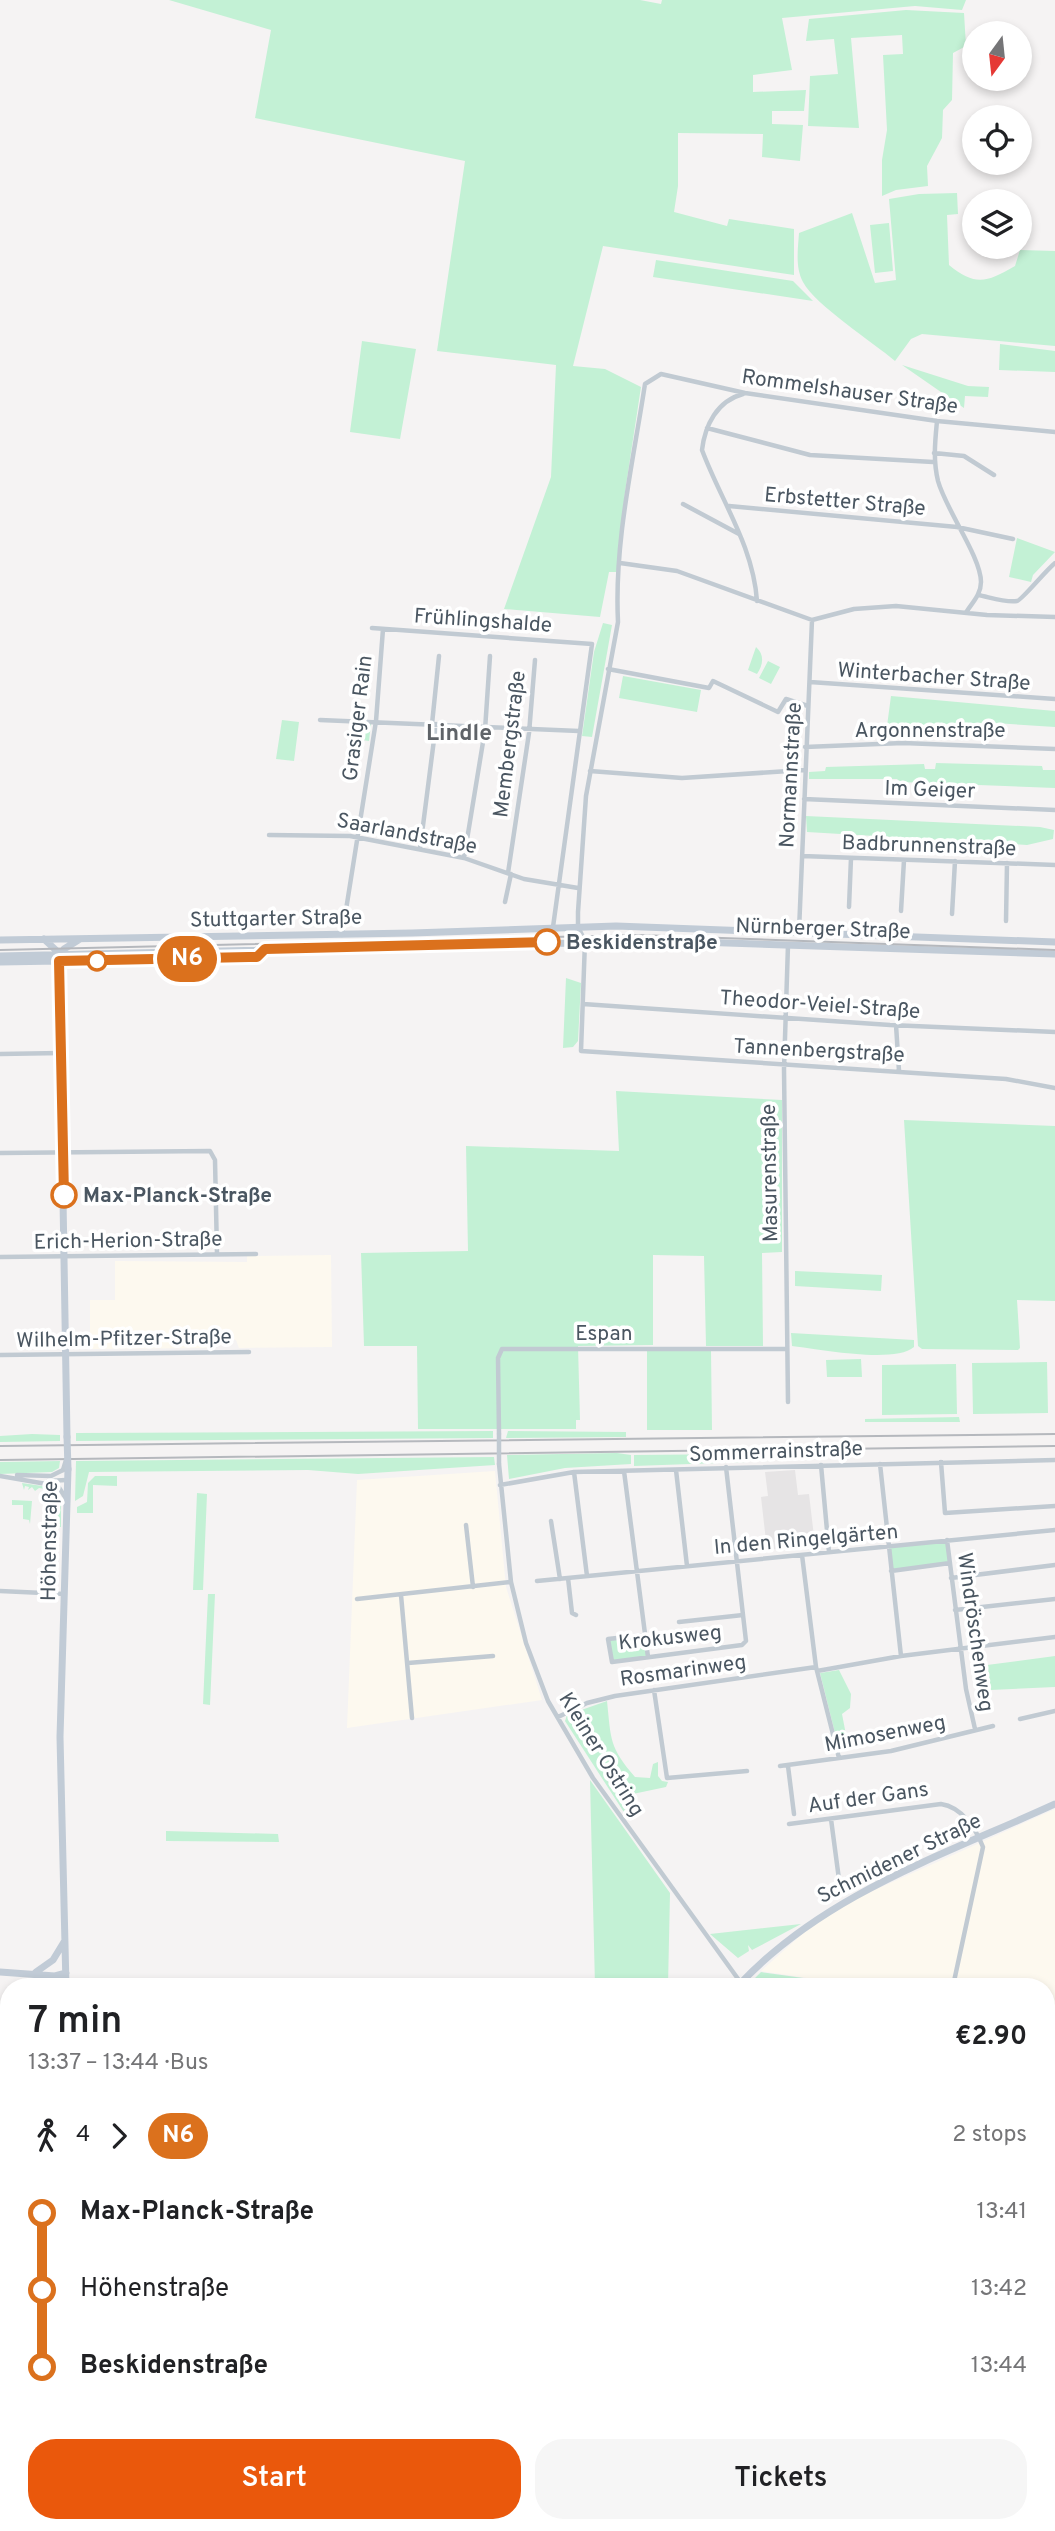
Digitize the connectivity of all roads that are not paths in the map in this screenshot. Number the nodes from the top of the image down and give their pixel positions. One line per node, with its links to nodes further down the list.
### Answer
1 (745, 393): 2 (street, Rommelshauser Straße); 3 (street); 14 (street, Rommelshauser Straße)
2 (937, 421): 4 (street, Rommelshauser Straße); 5 (street)
3 (707, 428): 6 (street); 9 (street)
4 (1055, 432)
5 (934, 453): 6 (street); 7 (street)
6 (933, 462): 10 (street)
7 (994, 475)
8 (683, 503): 11 (street)
9 (729, 506): 10 (street, Erbstetter Straße); 11 (street)
10 (957, 527): 12 (street, Erbstetter Straße); 15 (street)
11 (740, 535): 16 (street)
12 (1013, 539)
13 (1055, 562): 15 (street)
14 (620, 564): 16 (street); 25 (street)
15 (978, 595): 17 (street)
16 (757, 601): 19 (street)
17 (967, 611): 18 (street); 19 (street)
18 (1055, 617)
19 (812, 620): 26 (street, Normannstraße)
20 (372, 628): 21 (street, Frühlingshalde)
21 (383, 629): 30 (street, Grasiger Rain); 34 (street, Frühlingshalde)
22 (439, 656): 31 (street)
23 (490, 656): 32 (street)
24 (535, 660): 33 (street, Membergstraße)
25 (608, 669): 28 (street); 38 (street)
26 (810, 682): 27 (street, Winterbacher Straße); 28 (street, Normannstraße)
27 (1055, 699)
28 (808, 706): 35 (street, Normannstraße)
29 (320, 720): 30 (street)
30 (376, 722): 31 (street); 42 (street, Grasiger Rain)
31 (434, 724): 32 (street); 43 (street)
32 (485, 726): 33 (street); 45 (street)
33 (530, 728): 34 (street); 51 (street, Membergstraße)
34 (579, 731): 52 (street)
35 (805, 747): 36 (street, Argonnenstraße); 37 (street, Normannstraße)
36 (1055, 749)
37 (804, 770): 38 (street); 39 (street, Normannstraße)
38 (590, 771): 53 (street)
39 (804, 799): 40 (street, Im Geiger); 44 (street, Normannstraße)
40 (1055, 810)
41 (269, 835): 42 (street, Saarlandstraße)
42 (357, 837): 43 (street, Saarlandstraße); 63 (street, Grasiger Rain)
43 (420, 849): 45 (street, Saarlandstraße)
44 (802, 856): 46 (street, Badbrunnenstraße); 62 (street, Normannstraße)
45 (464, 858): 51 (street, Saarlandstraße)
46 (851, 858): 47 (street, Badbrunnenstraße); 55 (street)
47 (904, 860): 48 (street, Badbrunnenstraße); 56 (street)
48 (955, 861): 49 (street, Badbrunnenstraße); 57 (street)
49 (1007, 863): 50 (street, Badbrunnenstraße); 58 (street)
50 (1055, 865)
51 (509, 874): 52 (street, Saarlandstraße); 54 (street, Membergstraße)
52 (559, 886): 53 (street, Saarlandstraße); 60 (street)
53 (578, 888): 61 (street)
54 (505, 902)
55 (849, 907)
56 (901, 911)
57 (952, 914)
58 (1006, 921)
59 (599, 926): 61 (main road, Nürnberger Straße); 62 (main road, Nürnberger Straße); 67 (main road)
60 (553, 927): 61 (main road, Nürnberger Straße); 63 (main road, Stuttgarter Straße)
61 (578, 927): 67 (street); 68 (main road)
62 (799, 932): 69 (main road, Nürnberger Straße)
63 (342, 934): 65 (main road, Stuttgarter Straße)
64 (44, 939): 65 (main road, Stuttgarter Straße); 66 (main road, Stuttgarter Straße); 74 (main road)
65 (81, 939): 74 (main road)
66 (0, 940)
67 (585, 941): 68 (main road, Nürnberger Straße); 70 (main road, Nürnberger Straße); 76 (street)
68 (564, 942): 71 (main road, Nürnberger Straße)
69 (1055, 942)
70 (788, 944): 72 (main road, Nürnberger Straße); 77 (street, Masurenstraße)
71 (338, 947): 74 (main road, Stuttgarter Straße)
72 (1055, 954)
73 (0, 956): 74 (main road, Stuttgarter Straße)
74 (59, 958): 75 (main road); 80 (main road, Höhenstraße)
75 (0, 962)
76 (583, 1004): 77 (street, Theodor-Veiel-Straße); 82 (street, Tannenbergstraße)
77 (785, 1017): 78 (street, Theodor-Veiel-Straße); 82 (street, Masurenstraße)
78 (896, 1026): 79 (street, Theodor-Veiel-Straße); 83 (street)
79 (1055, 1032)
80 (61, 1053): 81 (street); 85 (main road, Höhenstraße)
81 (0, 1054)
82 (784, 1065): 83 (street, Tannenbergstraße); 91 (street, Masurenstraße)
83 (899, 1070): 84 (street, Tannenbergstraße)
84 (1055, 1088)
85 (64, 1152): 86 (street); 87 (street); 89 (main road, Höhenstraße)
86 (0, 1153)
87 (217, 1254): 88 (street, Erich-Herion-Straße); 89 (street, Erich-Herion-Straße)
88 (256, 1254)
89 (65, 1256): 90 (street, Erich-Herion-Straße); 93 (main road, Höhenstraße)
90 (0, 1257)
91 (788, 1349): 95 (street, Masurenstraße); 96 (street, Espan)
92 (248, 1352): 93 (street, Wilhelm-Pfitzer-Straße)
93 (65, 1354): 94 (street, Wilhelm-Pfitzer-Straße); 104 (main road, Höhenstraße, bridge)
94 (0, 1355)
95 (788, 1402)
96 (499, 1432): 109 (street, Kleiner Ostring, bridge)
97 (1055, 1460): 98 (street, Sommerrainstraße)
98 (941, 1462): 99 (street, Sommerrainstraße); 110 (street)
99 (880, 1464): 100 (street, Sommerrainstraße); 116 (street)
100 (821, 1465): 101 (street, Sommerrainstraße); 117 (street)
101 (726, 1467): 102 (street, Sommerrainstraße); 119 (street)
102 (676, 1470): 103 (street, Sommerrainstraße); 122 (street)
103 (624, 1471): 105 (street, Sommerrainstraße); 124 (street)
104 (66, 1472): 106 (street); 106 (street); 108 (street); 111 (main road, Höhenstraße)
105 (574, 1472): 109 (street, Sommerrainstraße); 125 (street)
106 (58, 1475): 107 (street)
107 (0, 1476): 108 (street)
108 (22, 1479): 111 (street)
109 (500, 1485): 130 (street, Kleiner Ostring)
110 (1055, 1506)
111 (68, 1518): 133 (main road, Höhenstraße)
112 (551, 1521): 126 (street)
113 (466, 1525): 131 (street)
114 (1055, 1530): 115 (street, In den Ringelgärten)
115 (947, 1540): 116 (street, In den Ringelgärten); 120 (street, Windröschenweg)
116 (889, 1547): 117 (street, In den Ringelgärten); 123 (street)
117 (829, 1552): 118 (street, In den Ringelgärten)
118 (802, 1555): 119 (street, In den Ringelgärten); 148 (street)
119 (736, 1560): 122 (street, In den Ringelgärten); 139 (street)
120 (950, 1563): 123 (street); 128 (street, Windröschenweg)
121 (1055, 1565): 128 (street)
122 (687, 1566): 124 (street, In den Ringelgärten)
123 (891, 1571): 145 (street)
124 (635, 1572): 125 (street, In den Ringelgärten); 141 (street)
125 (587, 1576): 127 (street, In den Ringelgärten)
126 (560, 1578): 127 (street, In den Ringelgärten); 129 (street, In den Ringelgärten)
127 (568, 1578): 138 (street)
128 (951, 1578): 137 (street, Windröschenweg)
129 (537, 1581)
130 (511, 1582): 131 (street); 151 (street, Kleiner Ostring)
131 (473, 1587): 134 (street)
132 (0, 1591): 133 (street)
133 (66, 1594): 168 (main road, Höhenstraße)
134 (401, 1595): 135 (street); 147 (street)
135 (357, 1599)
136 (1055, 1599): 137 (street)
137 (955, 1610): 143 (street, Windröschenweg)
138 (576, 1615)
139 (743, 1615): 140 (street); 146 (street, Krokusweg)
140 (679, 1622)
141 (644, 1635): 146 (street); 146 (street, Krokusweg)
142 (1055, 1637): 143 (street, Rosmarinweg)
143 (961, 1648): 145 (street, Rosmarinweg); 155 (street, Windröschenweg)
144 (493, 1656): 147 (street)
145 (901, 1656): 148 (street, Rosmarinweg)
146 (648, 1657)
147 (408, 1663): 152 (street)
148 (816, 1669): 149 (street, Rosmarinweg); 156 (street)
149 (654, 1690): 151 (street, Rosmarinweg); 159 (street)
150 (1055, 1711): 153 (street)
151 (558, 1717): 173 (street, Kleiner Ostring)
152 (412, 1718)
153 (1020, 1719)
154 (993, 1726): 155 (street, Mimosenweg)
155 (975, 1729): 156 (street, Mimosenweg)
156 (838, 1758): 158 (street, Mimosenweg)
157 (780, 1766): 158 (street, Mimosenweg)
158 (788, 1766): 161 (street)
159 (747, 1771)
160 (1055, 1804): 164 (main road, Schmidener Straße)
161 (794, 1814)
162 (831, 1819): 163 (street, Auf der Gans); 165 (street, Auf der Gans); 167 (street)
163 (789, 1824)
164 (992, 1831): 165 (main road, Schmidener Straße); 166 (street)
165 (978, 1838): 166 (street, Auf der Gans); 174 (main road, Schmidener Straße)
166 (983, 1847): 175 (street)
167 (828, 1892)
168 (64, 1941): 169 (main road); 171 (main road, Höhenstraße)
169 (39, 1970): 170 (main road); 171 (main road)
170 (0, 1972)
171 (66, 1973): 172 (main road, Höhenstraße)
172 (66, 1978)
173 (734, 1978)
174 (747, 1978)
175 (955, 1978)

